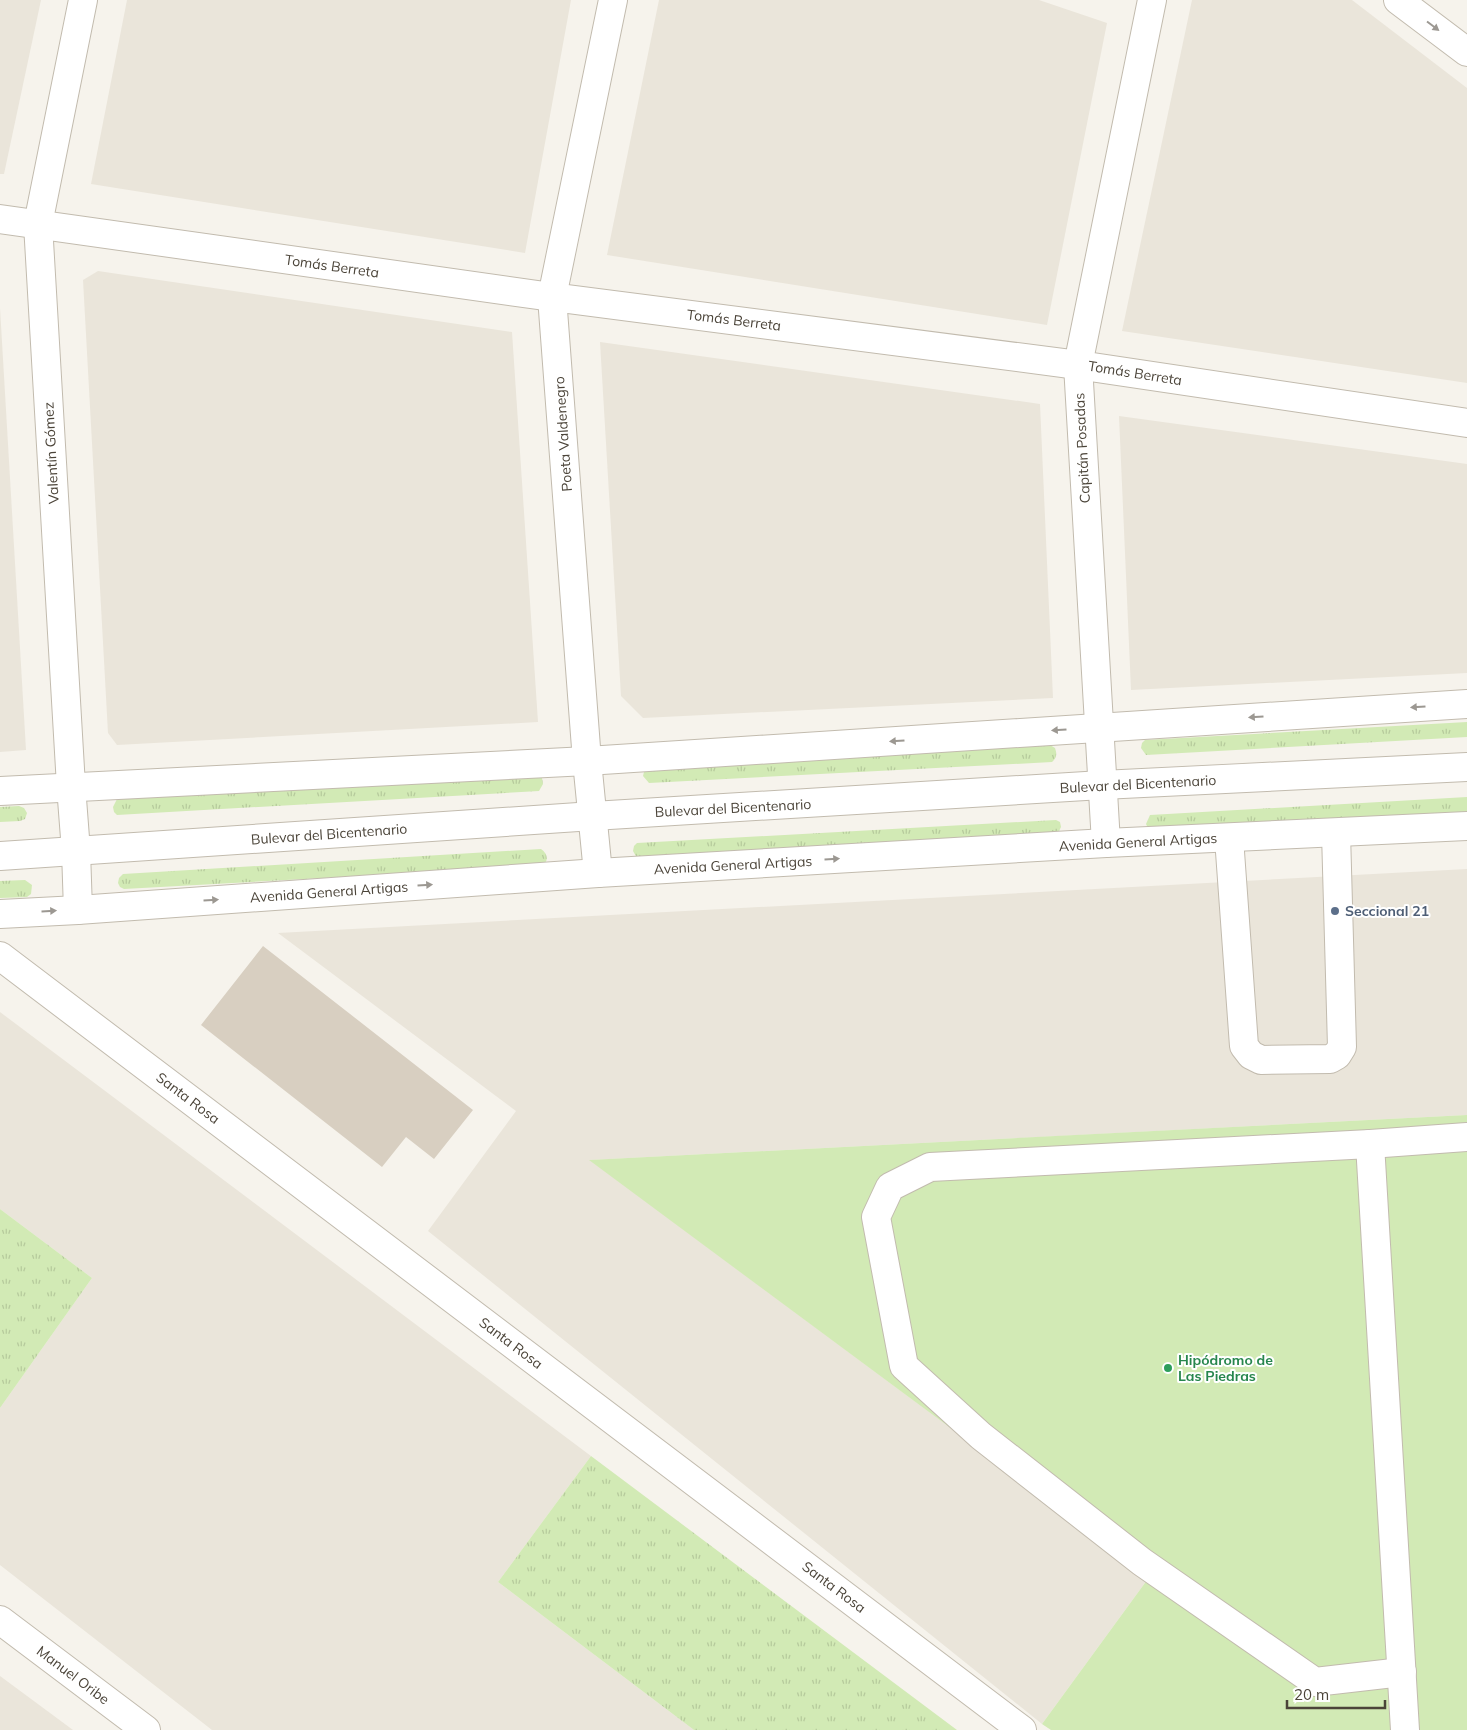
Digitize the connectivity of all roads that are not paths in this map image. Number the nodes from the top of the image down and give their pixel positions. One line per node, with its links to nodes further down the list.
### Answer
1 (83, 0): 7 (street, Valentín Gómez)
2 (613, 0): 8 (street, Poeta Valdenegro)
3 (1398, 0): 5 (street, one-way to 5)
4 (1150, 1): 9 (street, Capitán Posadas)
5 (1467, 52)
6 (0, 219): 7 (street, Tomás Berreta)
7 (38, 224): 8 (street, Tomás Berreta); 16 (street, Valentín Gómez)
8 (552, 297): 9 (street, Tomás Berreta); 13 (street, Poeta Valdenegro)
9 (1078, 365): 10 (street, Tomás Berreta); 12 (street, Capitán Posadas)
10 (1467, 423)
11 (1467, 704): 12 (street, one-way to 12)
12 (1099, 727): 13 (street, one-way to 13); 15 (street, Capitán Posadas)
13 (587, 761): 16 (street); 18 (street, Poeta Valdenegro)
14 (1467, 767): 15 (street, Bulevar del Bicentenario)
15 (1102, 785): 18 (street, Bulevar del Bicentenario); 22 (street, Capitán Posadas)
16 (71, 786): 17 (street); 23 (street, Valentín Gómez)
17 (0, 791)
18 (592, 816): 23 (street, Bulevar del Bicentenario); 25 (street, Poeta Valdenegro)
19 (1467, 826): 20 (street, Avenida General Artigas)
20 (1336, 833): 21 (street, Avenida General Artigas); 21 (street)
21 (1229, 838): 22 (street, Avenida General Artigas)
22 (1106, 843): 25 (street, Avenida General Artigas, one-way to 22)
23 (76, 851): 24 (street, Bulevar del Bicentenario); 26 (street, Valentín Gómez)
24 (0, 856)
25 (598, 873): 26 (street, Avenida General Artigas, one-way to 25)
26 (78, 910): 27 (street, Avenida General Artigas, one-way to 26)
27 (0, 914)
28 (0, 956): 34 (street, Santa Rosa)
29 (1467, 1137): 30 (street)
30 (1370, 1144): 32 (street); 32 (street)
31 (0, 1620): 33 (street, Manuel Oribe)
32 (1402, 1672): 35 (street)
33 (146, 1730)
34 (1022, 1730)
35 (1405, 1730)

